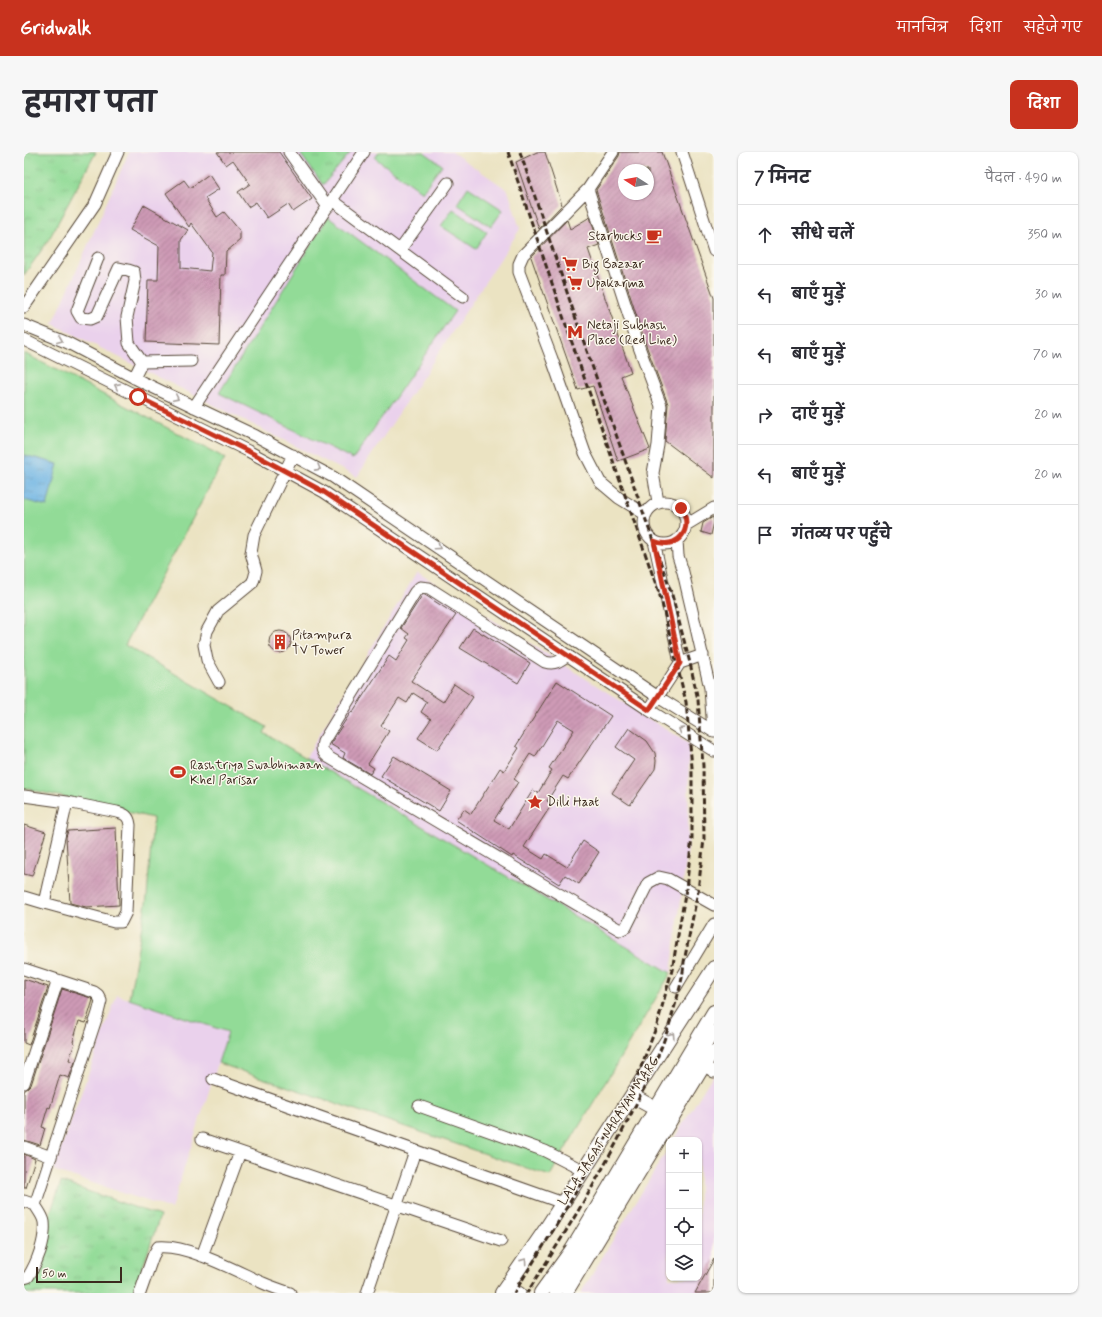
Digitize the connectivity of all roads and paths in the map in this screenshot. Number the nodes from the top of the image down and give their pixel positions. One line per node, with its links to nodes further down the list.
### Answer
1 (118, 152): 13 (street)
2 (289, 152): 8 (street)
3 (364, 152): 8 (street)
4 (613, 152): 7 (street)
5 (682, 152): 10 (street)
6 (448, 182): 9 (street)
7 (588, 189): 23 (street); 25 (street)
8 (330, 203): 9 (street); 20 (street)
9 (400, 250): 12 (street)
10 (714, 251)
11 (98, 258): 17 (street)
12 (463, 297)
13 (24, 307)
14 (24, 325): 18 (street, one-way to 18)
15 (24, 340): 19 (street, one-way to 15)
16 (191, 361): 17 (street)
17 (142, 362): 18 (street)
18 (139, 381): 19 (street); 20 (street, one-way to 20)
19 (138, 397): 22 (street)
20 (194, 407): 21 (street)
21 (293, 455): 22 (street); 27 (street, one-way to 27)
22 (284, 471): 30 (street); 34 (street)
23 (658, 502): 25 (street); 26 (street)
24 (714, 508): 26 (street)
25 (645, 514): 29 (street)
26 (686, 525): 28 (street)
27 (418, 534): 30 (street); 35 (street, one-way to 35)
28 (677, 540): 29 (street); 32 (street)
29 (654, 541): 33 (street)
30 (409, 548): 31 (street)
31 (568, 655): 36 (street); 43 (street)
32 (703, 655): 33 (street); 37 (street)
33 (680, 663): 35 (street)
34 (219, 682)
35 (658, 697): 36 (street); 37 (street)
36 (649, 710): 38 (street, one-way to 36)
37 (713, 731)
38 (714, 751)
39 (24, 796): 40 (street)
40 (67, 802): 42 (street); 42 (street)
41 (24, 897): 42 (street)
42 (44, 903)
43 (714, 905)
44 (714, 924): 48 (street)
45 (714, 968): 55 (main road, LALA JAGAT NARAYAN MARG, one-way to 45)
46 (24, 969): 47 (street)
47 (58, 980): 54 (street); 62 (street)
48 (676, 987)
49 (714, 1012): 57 (main road, LALA JAGAT NARAYAN MARG)
50 (714, 1031): 78 (street)
51 (714, 1051): 52 (street)
52 (709, 1069): 79 (street)
53 (213, 1079): 60 (street)
54 (24, 1083)
55 (632, 1096): 57 (main road); 63 (main road, LALA JAGAT NARAYAN MARG)
56 (419, 1106): 63 (street)
57 (656, 1109): 77 (main road, LALA JAGAT NARAYAN MARG)
58 (202, 1139): 61 (street)
59 (24, 1146): 62 (street)
60 (416, 1151): 65 (street); 67 (street)
61 (240, 1152): 67 (street); 69 (street)
62 (51, 1157): 66 (street)
63 (584, 1171): 65 (main road, LALA JAGAT NARAYAN MARG)
64 (24, 1201): 66 (street)
65 (563, 1203): 72 (main road, LALA JAGAT NARAYAN MARG, one-way to 65)
66 (35, 1205): 70 (street)
67 (397, 1206): 68 (street); 75 (street)
68 (501, 1241)
69 (202, 1256): 71 (street); 73 (street)
70 (25, 1281)
71 (264, 1289): 74 (street)
72 (505, 1289): 76 (street)
73 (140, 1293)
74 (290, 1293)
75 (367, 1293)
76 (520, 1293)
77 (541, 1293)
78 (555, 1293)
79 (567, 1293)

